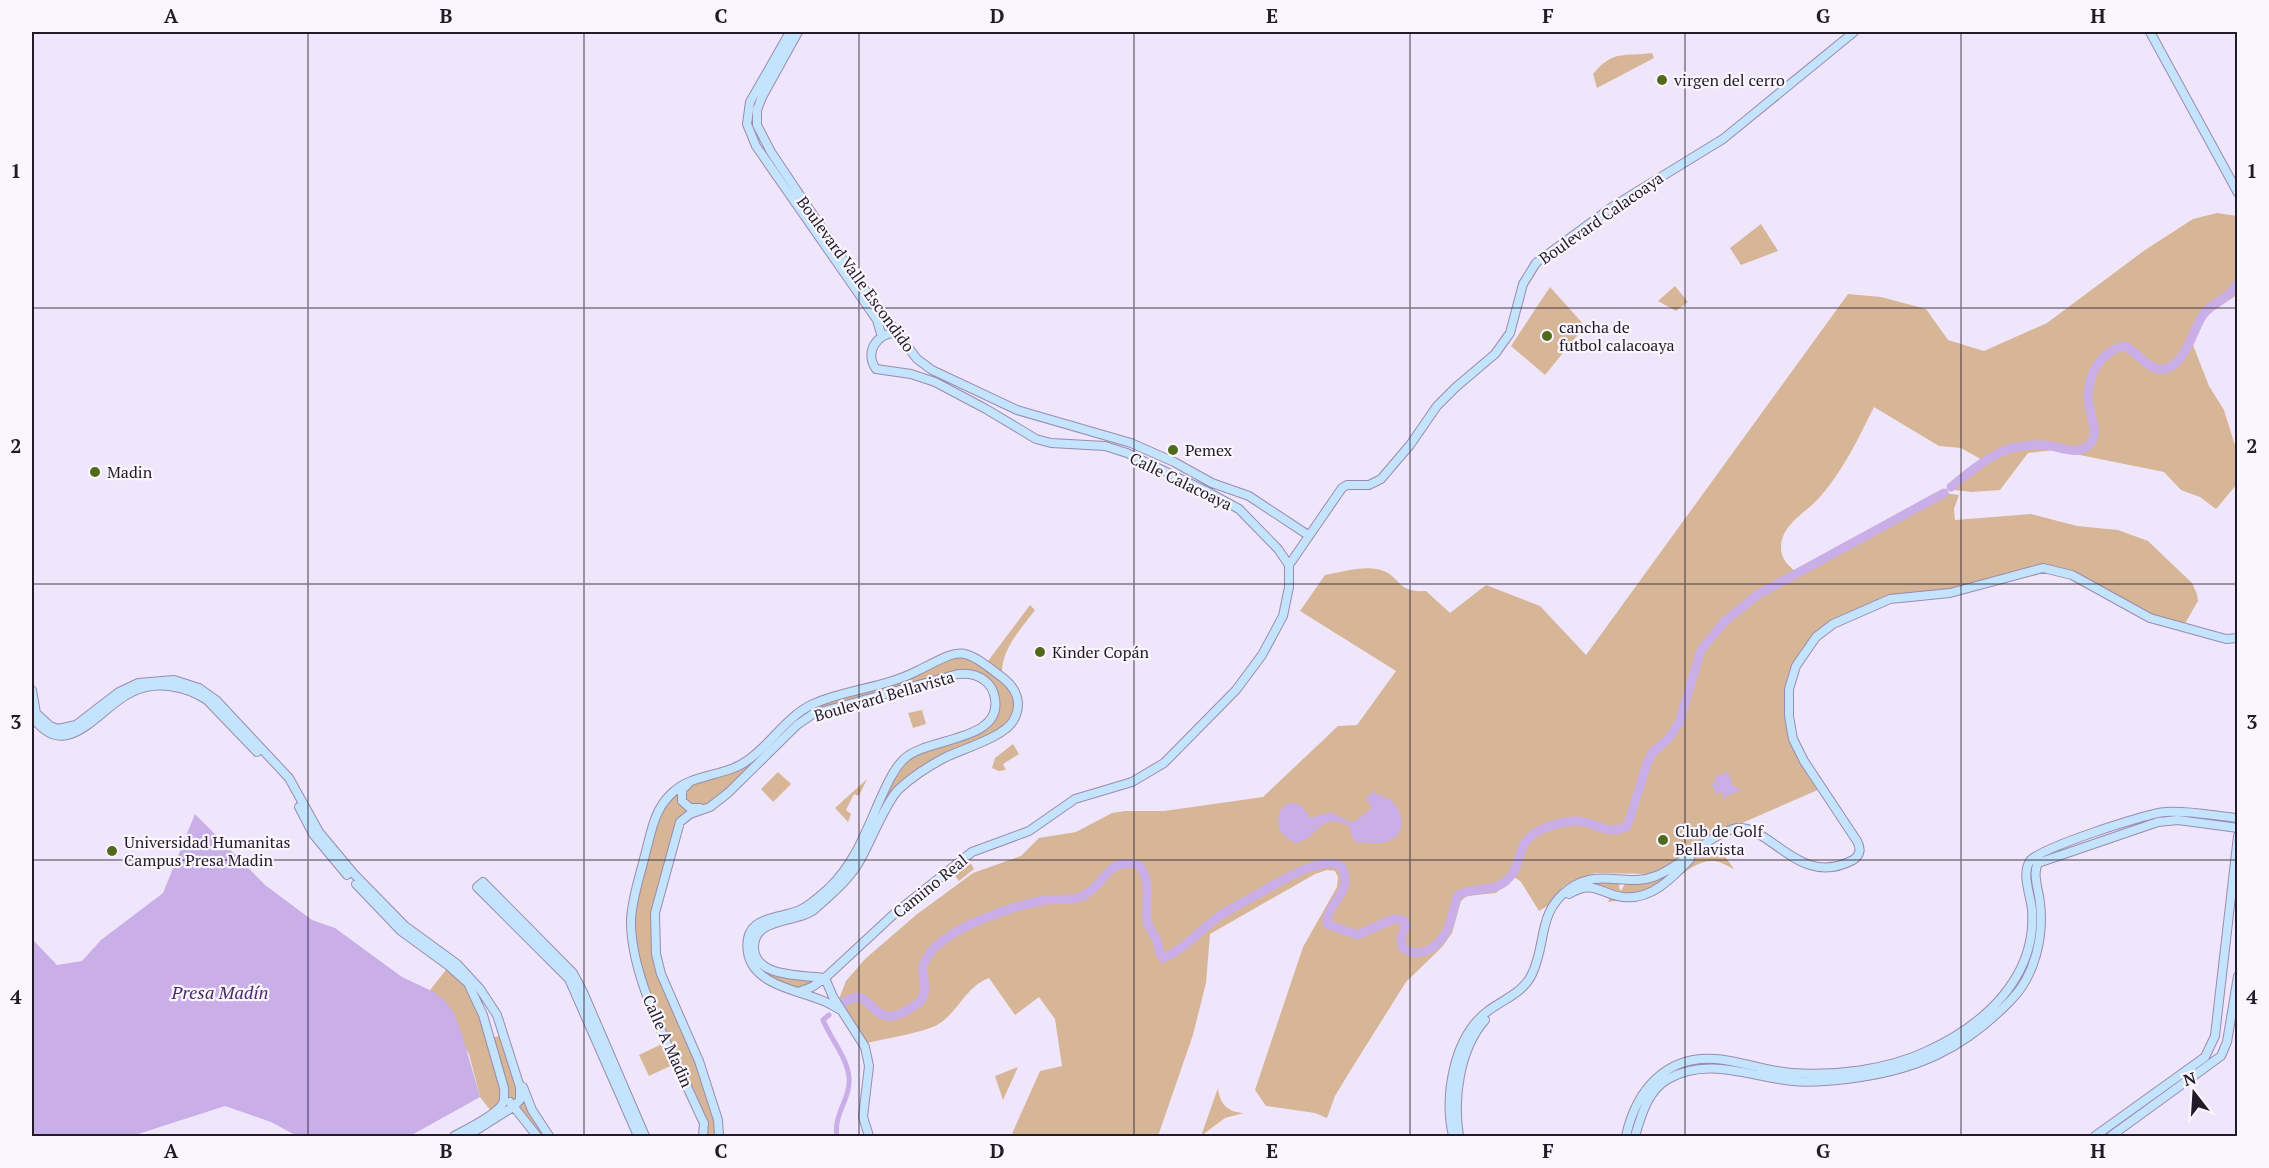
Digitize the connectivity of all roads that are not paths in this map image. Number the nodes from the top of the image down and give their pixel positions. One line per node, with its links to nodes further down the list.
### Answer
1 (790, 32): 7 (street, Boulevard Valle Escondido)
2 (798, 32): 6 (street, Boulevard Valle Escondido)
3 (1854, 32): 16 (street, Boulevard Calacoaya)
4 (2151, 33): 5 (street)
5 (2238, 193)
6 (896, 333): 7 (street); 8 (street, Boulevard Valle Escondido)
7 (882, 337): 9 (street, Calle Calacoaya)
8 (924, 365): 9 (street); 10 (street, Boulevard Valle Escondido)
9 (919, 376): 11 (street, Calle Calacoaya)
10 (1017, 410): 11 (street); 12 (street, Boulevard Valle Escondido)
11 (1011, 423): 13 (street, Calle Calacoaya)
12 (1079, 428): 13 (street); 14 (street, Boulevard Valle Escondido)
13 (1074, 444): 15 (street, Calle Calacoaya)
14 (1212, 483): 15 (street); 16 (street, Boulevard Valle Escondido)
15 (1206, 491): 17 (street, Calle Calacoaya)
16 (1308, 535): 17 (street)
17 (1288, 565): 46 (street, Camino Real)
18 (2238, 638): 19 (street)
19 (2226, 639): 20 (street); 38 (street)
20 (2238, 645)
21 (928, 666): 22 (street); 26 (street, Boulevard Bellavista); 30 (street, Boulevard Bellavista)
22 (934, 681): 24 (street, Boulevard Bellavista); 33 (street, Boulevard Bellavista)
23 (32, 690): 49 (street)
24 (994, 715): 26 (street); 27 (street)
25 (32, 716): 50 (street)
26 (1011, 725): 28 (street)
27 (932, 746): 28 (street); 29 (street)
28 (941, 760): 32 (street)
29 (899, 765): 32 (street); 47 (street)
30 (728, 769): 31 (street, Boulevard Bellavista); 33 (street)
31 (688, 783): 34 (street); 42 (street, Boulevard Bellavista)
32 (907, 783): 44 (street)
33 (733, 788): 34 (street, Boulevard Bellavista)
34 (707, 808): 61 (street, Boulevard Bellavista)
35 (2238, 818): 39 (street)
36 (2238, 828): 39 (street)
37 (2238, 836): 67 (street)
38 (1700, 848): 40 (street); 41 (street)
39 (2033, 864): 65 (street); 66 (street)
40 (1626, 880): 41 (street); 63 (street)
41 (1623, 897): 64 (street)
42 (633, 943): 60 (street, Calle A Madin)
43 (555, 959): 43 (street); 58 (street); 59 (street)
44 (793, 974): 46 (street); 47 (street)
45 (2238, 976): 68 (street)
46 (825, 978): 47 (street, Camino Real); 48 (street)
47 (795, 990): 48 (street)
48 (830, 1000): 62 (street)
49 (503, 1035): 50 (street); 51 (street)
50 (491, 1038): 52 (street)
51 (513, 1064): 53 (street); 57 (street)
52 (504, 1088): 53 (street); 54 (street)
53 (513, 1107): 55 (street); 56 (street)
54 (454, 1137)
55 (466, 1137)
56 (537, 1137)
57 (549, 1137)
58 (638, 1137)
59 (645, 1137)
60 (703, 1137)
61 (718, 1137)
62 (869, 1137)
63 (1453, 1137)
64 (1459, 1137)
65 (1626, 1137)
66 (1635, 1137)
67 (2095, 1137)
68 (2111, 1137)

